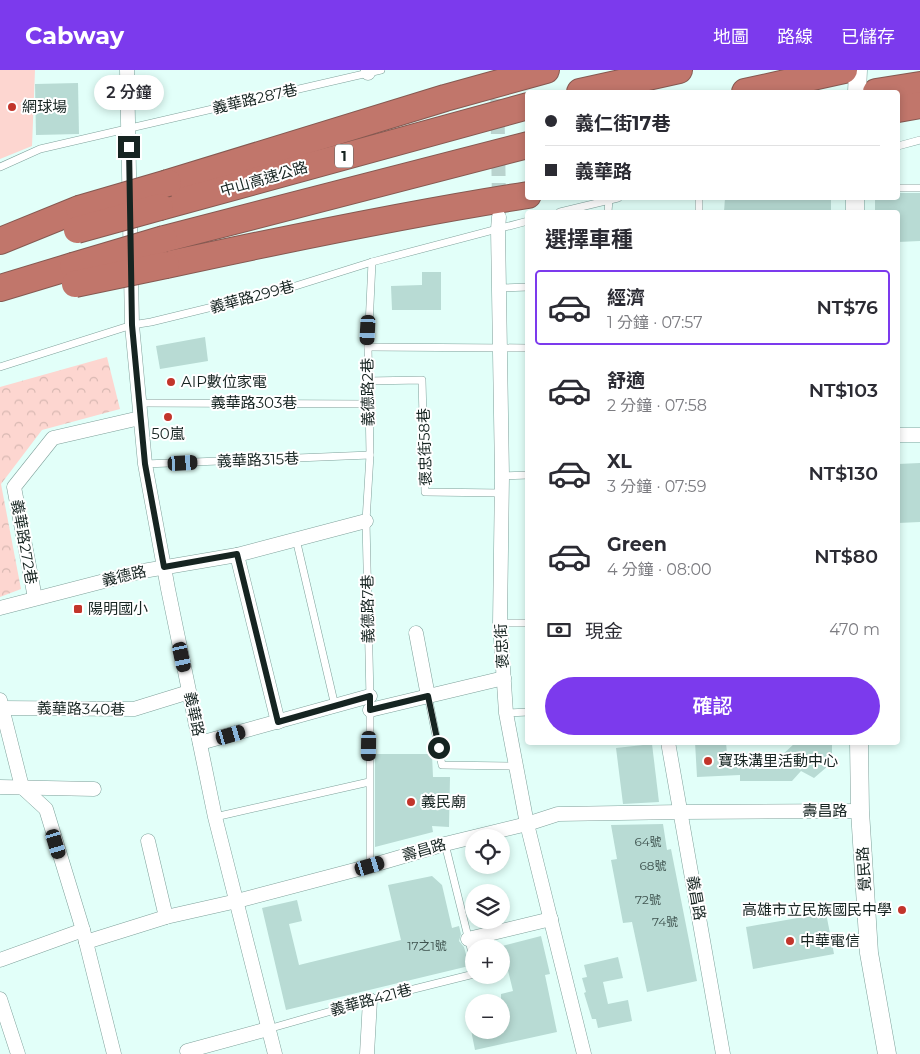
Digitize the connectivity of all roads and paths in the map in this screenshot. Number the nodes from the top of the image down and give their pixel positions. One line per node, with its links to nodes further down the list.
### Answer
1 (127, 70): 16 (street, 義華路)
2 (546, 70): 7 (highway)
3 (679, 70): 9 (highway)
4 (858, 70): 11 (street)
5 (372, 71): 16 (lane, 義華路287巷)
6 (836, 72): 10 (highway)
7 (516, 75): 29 (highway, bridge)
8 (920, 85): 12 (highway)
9 (589, 90)
10 (754, 90)
11 (857, 90)
12 (900, 92)
13 (900, 100): 14 (highway)
14 (920, 105)
15 (525, 107): 29 (highway, 中山高速公路 / 1, bridge)
16 (129, 128): 20 (lane, 義華路287巷); 40 (street, 義華路)
17 (920, 140): 18 (lane)
18 (900, 145)
19 (525, 146): 35 (highway, 1, bridge)
20 (0, 167)
21 (525, 184): 26 (highway)
22 (900, 188): 23 (lane)
23 (920, 188)
24 (525, 195): 26 (highway)
25 (609, 200): 27 (lane); 28 (lane)
26 (466, 204): 35 (highway, bridge)
27 (568, 210)
28 (608, 210)
29 (78, 219): 32 (highway); 33 (highway, 中山高速公路 / 1)
30 (525, 221): 31 (lane, 義華路299巷)
31 (498, 223): 34 (lane, 義華路299巷); 38 (street, 褒忠街)
32 (0, 241)
33 (0, 251)
34 (372, 262): 40 (lane, 義華路299巷); 41 (lane, 義德路2巷)
35 (74, 275): 37 (highway, 1); 39 (highway)
36 (525, 287): 38 (lane)
37 (0, 288)
38 (500, 288): 42 (street, 褒忠街)
39 (0, 297)
40 (132, 325): 44 (lane, 義華路299巷); 46 (street, 義華路)
41 (368, 347): 42 (lane); 45 (lane, 義德路2巷)
42 (501, 348): 43 (lane); 54 (street, 褒忠街)
43 (525, 348)
44 (0, 367)
45 (368, 381): 47 (lane, 義德路2巷); 55 (lane, 褒忠街58巷)
46 (139, 403): 47 (lane, 義華路303巷); 48 (street, 義華路)
47 (368, 404): 51 (lane, 義德路2巷)
48 (140, 418): 52 (street, 義華路); 60 (street, 義華路272巷)
49 (900, 435): 50 (street)
50 (920, 435)
51 (370, 455): 52 (lane, 義華路315巷); 56 (lane, 義德路2巷)
52 (145, 464): 59 (street, 義華路)
53 (525, 475): 54 (lane)
54 (502, 476): 55 (street, 褒忠街)
55 (502, 493): 62 (street, 褒忠街)
56 (366, 521): 57 (street, 義德路); 68 (lane, 義德路7巷)
57 (296, 539): 58 (street, 義德路); 70 (lane)
58 (237, 554): 59 (street, 義德路); 73 (street)
59 (164, 567): 60 (street, 義德路); 66 (street, 義華路)
60 (35, 598): 61 (street, 義德路)
61 (0, 608)
62 (500, 623): 63 (lane); 65 (street, 褒忠街)
63 (525, 623)
64 (416, 633): 67 (street)
65 (504, 678): 67 (street); 72 (street, 褒忠街)
66 (189, 692): 69 (street, 義華路340巷); 74 (street, 義華路)
67 (428, 696): 68 (street); 77 (lane)
68 (370, 703): 70 (street); 78 (lane, 義德路7巷)
69 (1, 705): 80 (street)
70 (335, 706): 73 (street)
71 (525, 712): 72 (lane)
72 (506, 713): 77 (street, 褒忠街)
73 (278, 722): 74 (street)
74 (200, 743): 84 (street, 義華路)
75 (669, 745): 83 (street, 義昌路)
76 (859, 745): 82 (street, 覺民路)
77 (516, 766): 85 (street, 褒忠街)
78 (369, 782): 84 (lane); 88 (lane, 義德路7巷)
79 (0, 787): 80 (street)
80 (22, 787): 81 (street); 92 (street)
81 (94, 789)
82 (860, 811): 83 (street, 壽昌路); 106 (street, 覺民路)
83 (681, 812): 85 (street, 壽昌路); 105 (street, 義昌路)
84 (215, 817): 89 (street, 義華路)
85 (527, 824): 87 (street, 壽昌路); 91 (street, 褒忠街)
86 (148, 841): 90 (street)
87 (445, 844): 88 (street, 壽昌路); 93 (lane)
88 (370, 866): 89 (street, 壽昌路)
89 (237, 900): 90 (street, 壽昌路); 98 (street, 義華路)
90 (166, 917): 92 (street, 壽昌路)
91 (551, 919): 93 (street); 104 (street, 褒忠街)
92 (85, 936): 94 (street, 壽昌路); 101 (street)
93 (468, 939)
94 (0, 960)
95 (465, 976): 97 (lane, 義華路421巷)
96 (0, 998): 100 (street)
97 (370, 1000): 98 (lane, 義華路421巷); 103 (street)
98 (268, 1029): 99 (street); 102 (street, 義華路)
99 (187, 1050)
100 (18, 1054)
101 (114, 1054)
102 (275, 1054)
103 (367, 1054)
104 (584, 1054)
105 (723, 1054)
106 (887, 1054)

